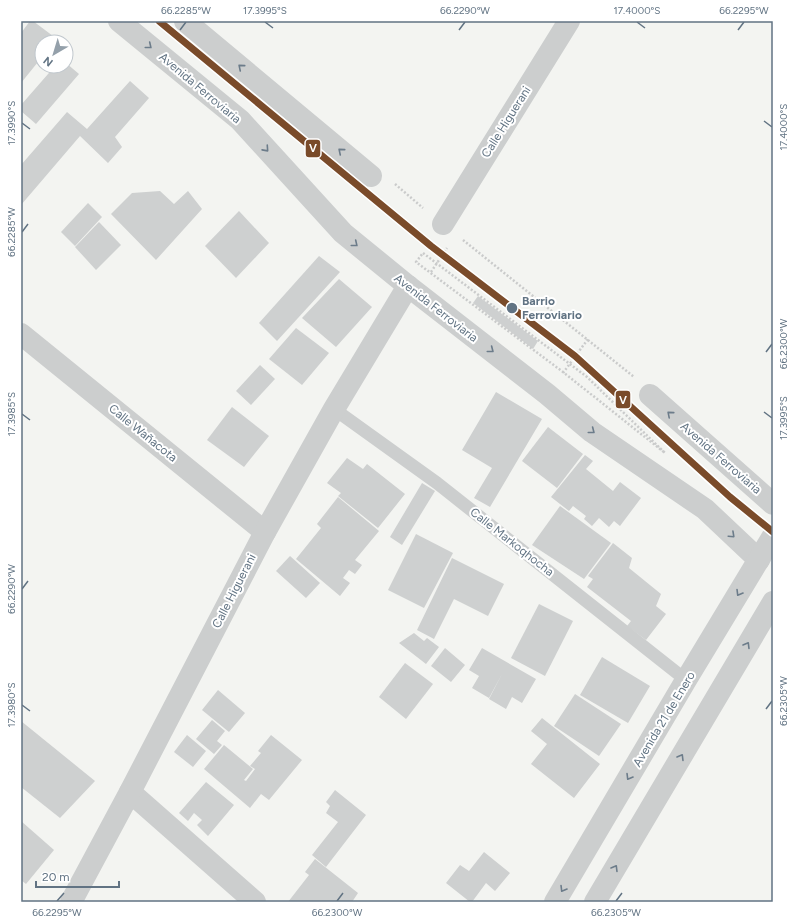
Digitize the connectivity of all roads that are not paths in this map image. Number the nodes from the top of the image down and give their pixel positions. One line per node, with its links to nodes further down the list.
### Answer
1 (119, 21): 6 (street, Avenida Ferroviaria, one-way to 6)
2 (185, 21): 4 (street, one-way to 2)
3 (569, 21): 5 (street, Calle Higuerani)
4 (371, 176)
5 (450, 229)
6 (412, 290): 9 (street, Calle Higuerani); 13 (street, Avenida Ferroviaria, one-way to 13)
7 (21, 334): 11 (street, Calle Wañacota)
8 (650, 395): 10 (street, Avenida Ferroviaria, one-way to 8)
9 (334, 408): 11 (street, Calle Higuerani); 15 (lane, Calle Markoqhocha)
10 (773, 504)
11 (265, 532): 16 (street, Calle Higuerani)
12 (773, 536): 13 (street, Avenida 21 de Enero)
13 (766, 566): 15 (street, Avenida 21 de Enero, one-way to 15)
14 (773, 602): 20 (street, one-way to 14)
15 (686, 680): 19 (street, Avenida 21 de Enero, one-way to 19)
16 (130, 792): 17 (street, Calle Higuerani); 18 (street)
17 (71, 902)
18 (255, 902)
19 (555, 902)
20 (595, 902)

